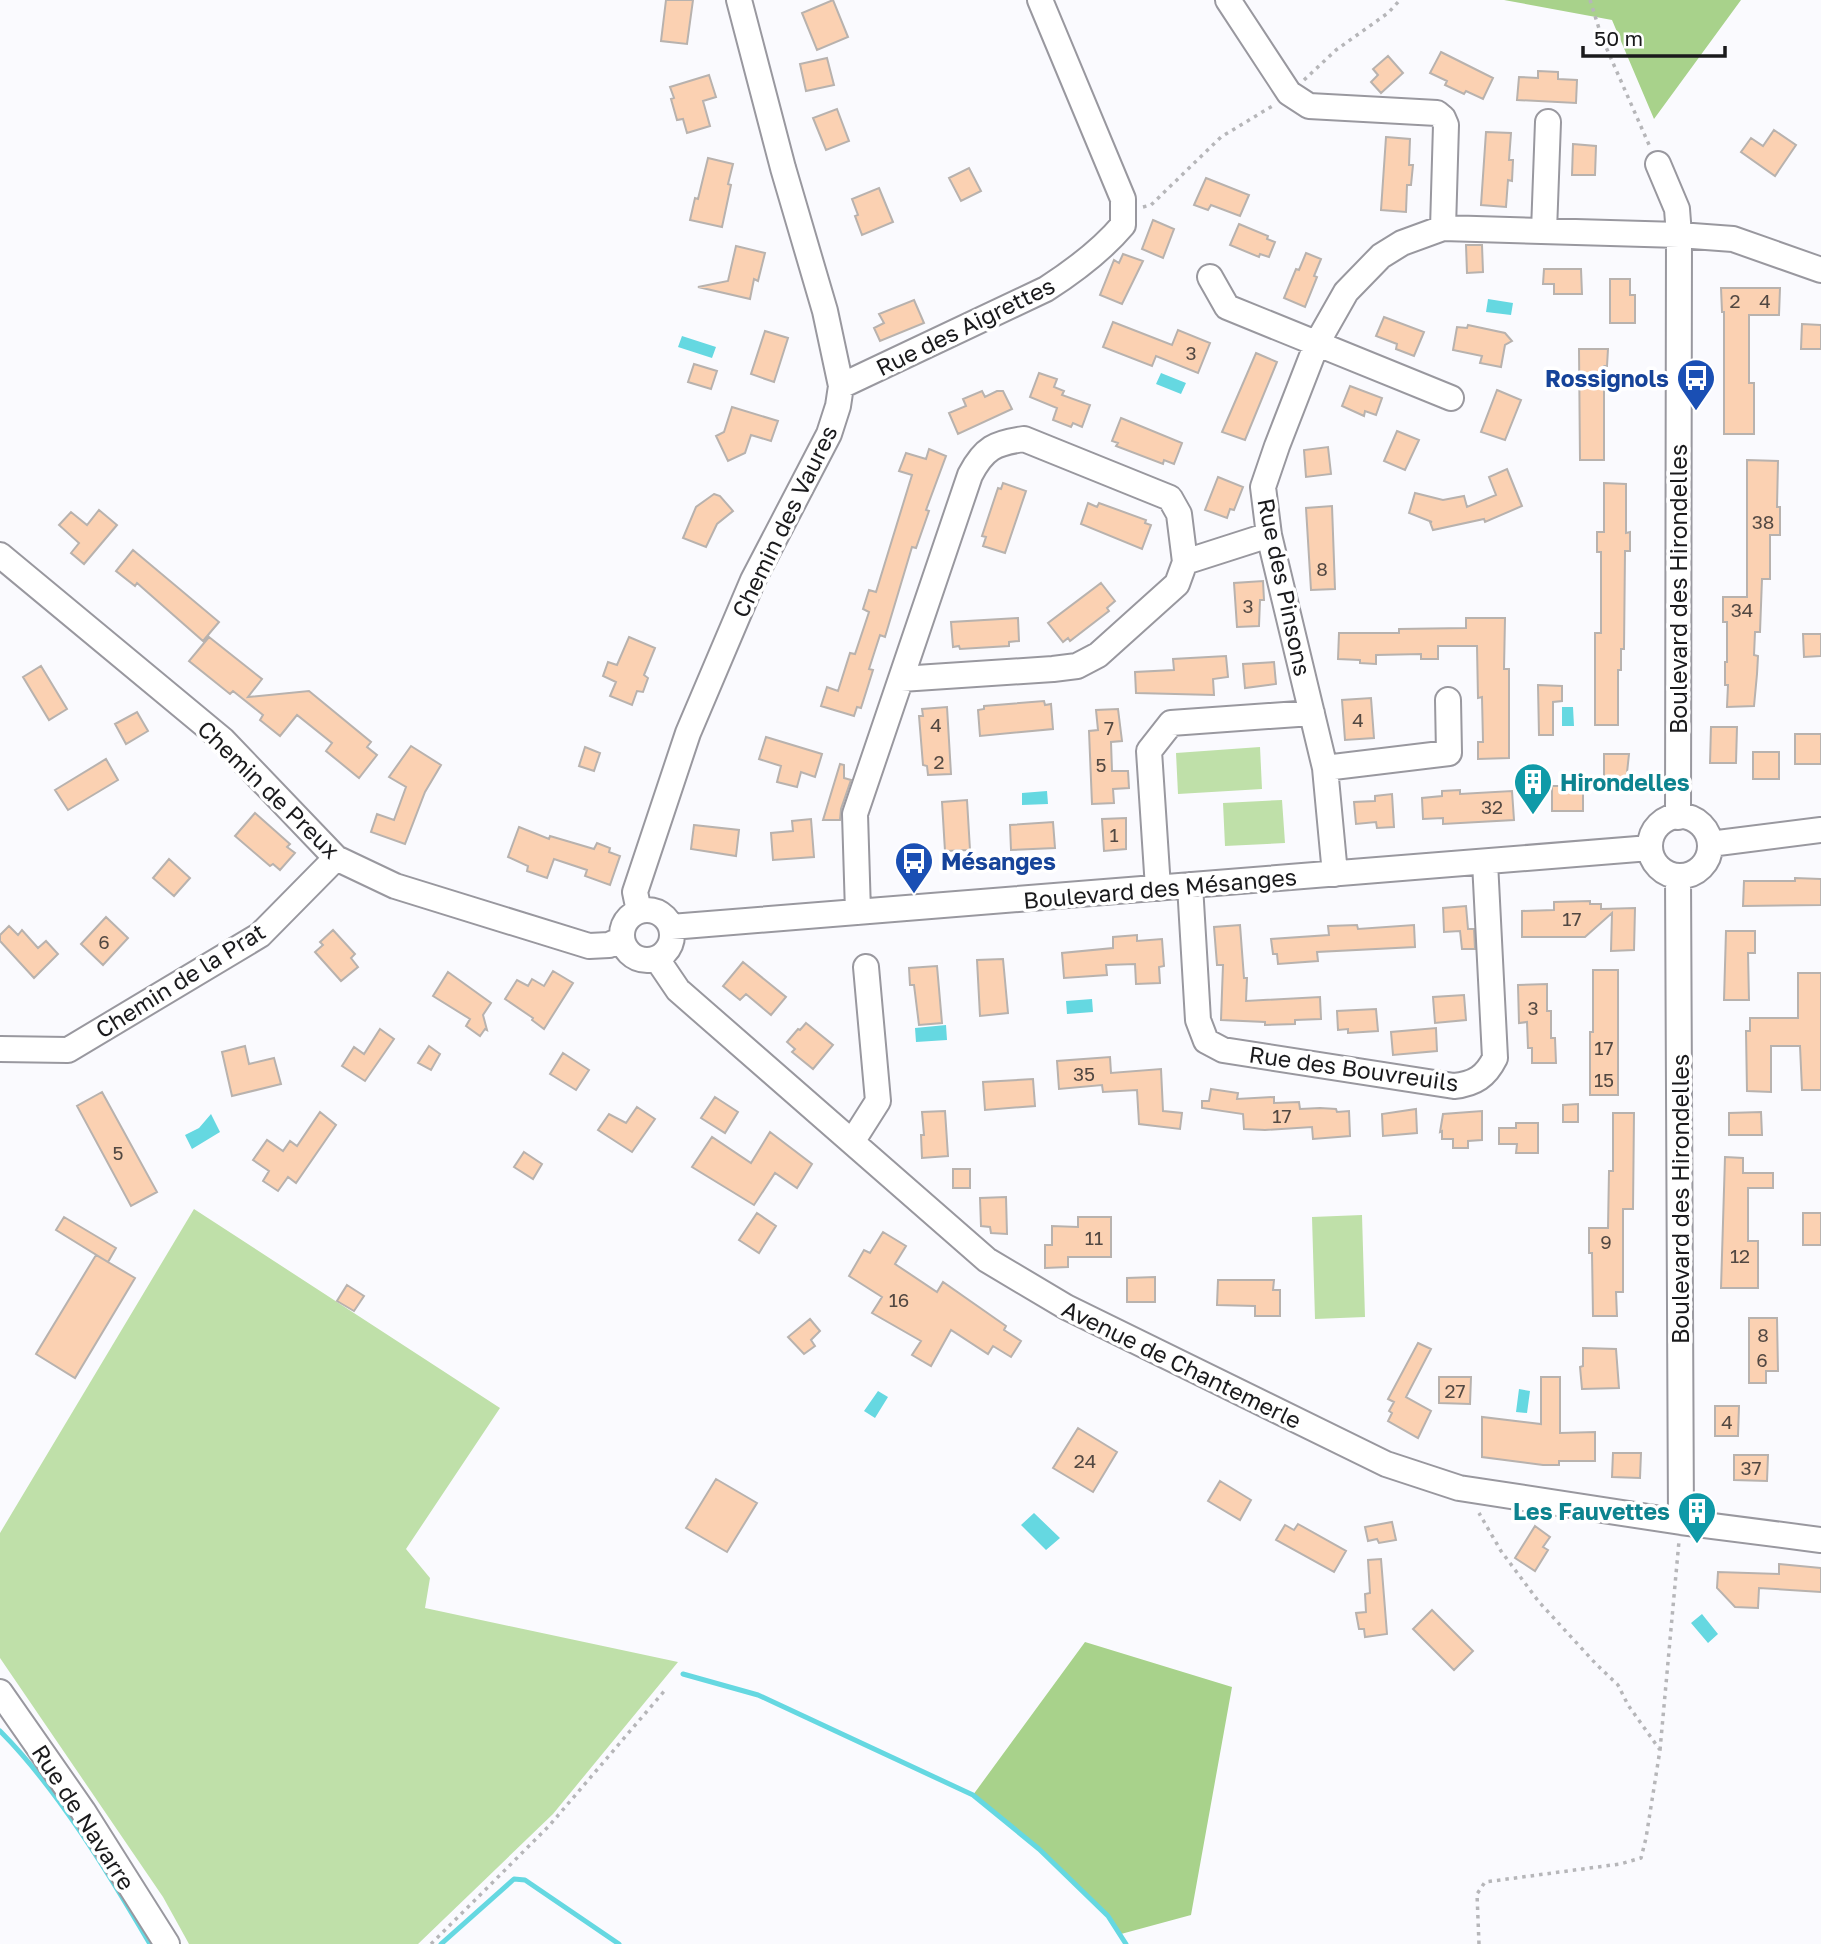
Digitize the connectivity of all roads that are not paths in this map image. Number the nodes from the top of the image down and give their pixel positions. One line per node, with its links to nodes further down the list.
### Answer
1 (739, 0): 12 (street, Chemin des Vaures)
2 (1040, 0): 12 (street, Rue des Aigrettes)
3 (1228, 0): 6 (street)
4 (1548, 122): 7 (street)
5 (1658, 164): 8 (street, Boulevard des Hirondelles)
6 (1443, 228): 7 (street, Rue des Pinsons); 11 (street, Rue des Pinsons)
7 (1544, 231): 8 (street, Rue des Pinsons)
8 (1679, 235): 9 (street, Rue des Pinsons); 21 (street, Boulevard des Hirondelles)
9 (1821, 271)
10 (1210, 277): 11 (street)
11 (1317, 343): 13 (street); 14 (street, Rue des Pinsons)
12 (841, 386): 31 (street, Chemin des Vaures)
13 (1451, 398)
14 (1269, 535): 16 (street); 19 (street, Rue des Pinsons)
15 (0, 555): 25 (street, Chemin de Preux)
16 (1185, 562): 17 (street); 17 (street)
17 (901, 679): 32 (street)
18 (1448, 700): 20 (street)
19 (1312, 713): 20 (street, Rue des Pinsons); 30 (street)
20 (1325, 768): 27 (street, Rue des Pinsons)
21 (1678, 817): 23 (street); 24 (street)
22 (1821, 830): 23 (street)
23 (1710, 844): 28 (street)
24 (1650, 848): 26 (street, Boulevard des Mésanges); 28 (street)
25 (336, 858): 34 (street, Chemin de Preux); 37 (street, Chemin de la Prat)
26 (1485, 862): 27 (street, Boulevard des Mésanges); 29 (street, Rue des Bouvreuils)
27 (1335, 874): 29 (street, Boulevard des Mésanges)
28 (1678, 876): 39 (street, Boulevard des Hirondelles)
29 (1190, 886): 30 (street, Boulevard des Mésanges)
30 (1157, 888): 32 (street, Boulevard des Mésanges)
31 (639, 911): 33 (street); 34 (street)
32 (858, 912): 33 (street, Boulevard des Mésanges)
33 (671, 927): 35 (street)
34 (622, 939): 35 (street)
35 (657, 959): 38 (street, Avenue de Chantemerle)
36 (866, 967): 38 (street)
37 (0, 1049)
38 (852, 1142): 39 (street, Avenue de Chantemerle)
39 (1681, 1522): 40 (street, Avenue de Chantemerle)
40 (1821, 1540)
41 (0, 1692): 42 (street, Rue de Navarre)
42 (167, 1944)

